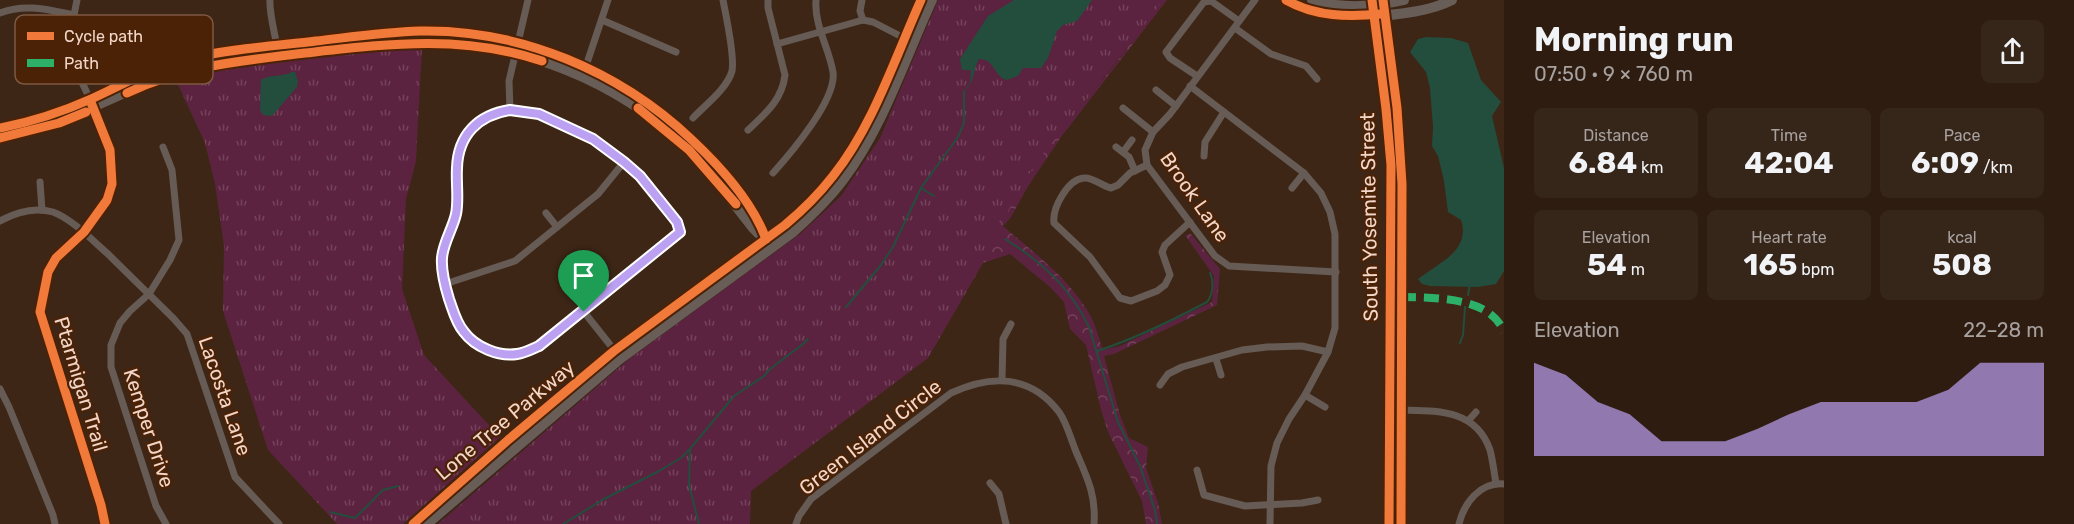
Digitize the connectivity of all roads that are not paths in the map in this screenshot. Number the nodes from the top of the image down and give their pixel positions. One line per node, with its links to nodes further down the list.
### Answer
1 (77, 0): 18 (street, Ptarmigan Trail)
2 (270, 0): 26 (street)
3 (528, 0): 25 (street)
4 (608, 0): 19 (street)
5 (723, 0): 41 (street)
6 (768, 0): 24 (street)
7 (816, 0): 22 (street)
8 (862, 0): 20 (street)
9 (921, 0): 23 (street, Lone Tree Parkway)
10 (932, 0): 23 (street, Lone Tree Parkway)
11 (1255, 0): 21 (street, Brook Lane)
12 (1286, 0): 16 (street)
13 (1312, 0): 16 (street)
14 (1404, 0): 16 (street)
15 (1452, 0): 16 (street)
16 (1378, 6): 76 (street, South Yosemite Street); 78 (street, South Yosemite Street)
17 (0, 13): 18 (street)
18 (74, 15)
19 (602, 21): 27 (street); 29 (street)
20 (863, 21): 22 (street); 23 (street)
21 (1237, 24): 30 (street, Brook Lane); 30 (street); 31 (street)
22 (821, 32): 24 (street); 52 (street)
23 (908, 40): 62 (street, Lone Tree Parkway)
24 (777, 44): 43 (street)
25 (516, 48): 26 (street); 29 (street); 39 (street); 62 (street)
26 (278, 51): 28 (street)
27 (676, 52)
28 (213, 57)
29 (586, 66): 62 (street)
30 (1197, 76): 34 (street, Brook Lane)
31 (1317, 79)
32 (83, 84): 36 (street, Ptarmigan Trail)
33 (126, 84): 36 (street)
34 (1190, 86): 37 (street, Brook Lane); 40 (street)
35 (1156, 90): 37 (street)
36 (92, 104): 42 (street); 45 (street); 61 (street, Ptarmigan Trail)
37 (1176, 106): 44 (street, Brook Lane)
38 (1123, 108): 44 (street)
39 (510, 110): 49 (street); 64 (street)
40 (1224, 112): 48 (street); 53 (street)
41 (693, 118)
42 (0, 128)
43 (748, 130)
44 (1154, 132): 50 (street, Brook Lane)
45 (0, 138)
46 (1132, 140): 51 (street)
47 (163, 147): 65 (street, Kemper Drive)
48 (1204, 156)
49 (624, 162): 60 (street); 66 (street)
50 (1147, 165): 51 (street); 59 (street, Brook Lane)
51 (1135, 171): 59 (street)
52 (773, 173)
53 (1304, 173): 55 (street); 63 (street)
54 (40, 182): 56 (street)
55 (1292, 188)
56 (42, 210): 58 (street); 61 (street, Lacosta Lane)
57 (546, 213): 60 (street)
58 (0, 220)
59 (1190, 222): 63 (street, Brook Lane)
60 (557, 227): 64 (street)
61 (84, 232): 65 (street, Lacosta Lane); 87 (street, Ptarmigan Trail)
62 (769, 243): 69 (street, Lone Tree Parkway)
63 (1336, 272): 68 (street)
64 (445, 284): 66 (street)
65 (149, 294): 88 (street, Kemper Drive); 89 (street, Lacosta Lane)
66 (584, 312): 69 (street)
67 (1011, 324): 72 (street)
68 (1328, 352): 70 (street); 75 (street)
69 (617, 354): 90 (street, Lone Tree Parkway); 91 (street, Lone Tree Parkway)
70 (1216, 358): 71 (street); 73 (street)
71 (1221, 375)
72 (1002, 380): 92 (street, Green Island Circle); 94 (street, Green Island Circle)
73 (1160, 385)
74 (0, 389): 86 (street)
75 (1305, 395): 77 (street); 85 (street)
76 (1390, 398): 78 (street); 96 (street, South Yosemite Street)
77 (1325, 407)
78 (1402, 410): 80 (street); 97 (street, South Yosemite Street)
79 (1476, 412): 80 (street)
80 (1468, 421): 83 (street)
81 (1197, 470): 85 (street)
82 (990, 483): 93 (street)
83 (1500, 484): 98 (street)
84 (1318, 500): 85 (street)
85 (1269, 504): 95 (street)
86 (55, 524)
87 (105, 524)
88 (166, 524)
89 (279, 524)
90 (413, 524)
91 (428, 524)
92 (796, 524)
93 (1006, 524)
94 (1094, 524)
95 (1270, 524)
96 (1389, 524)
97 (1401, 524)
98 (1459, 524)

